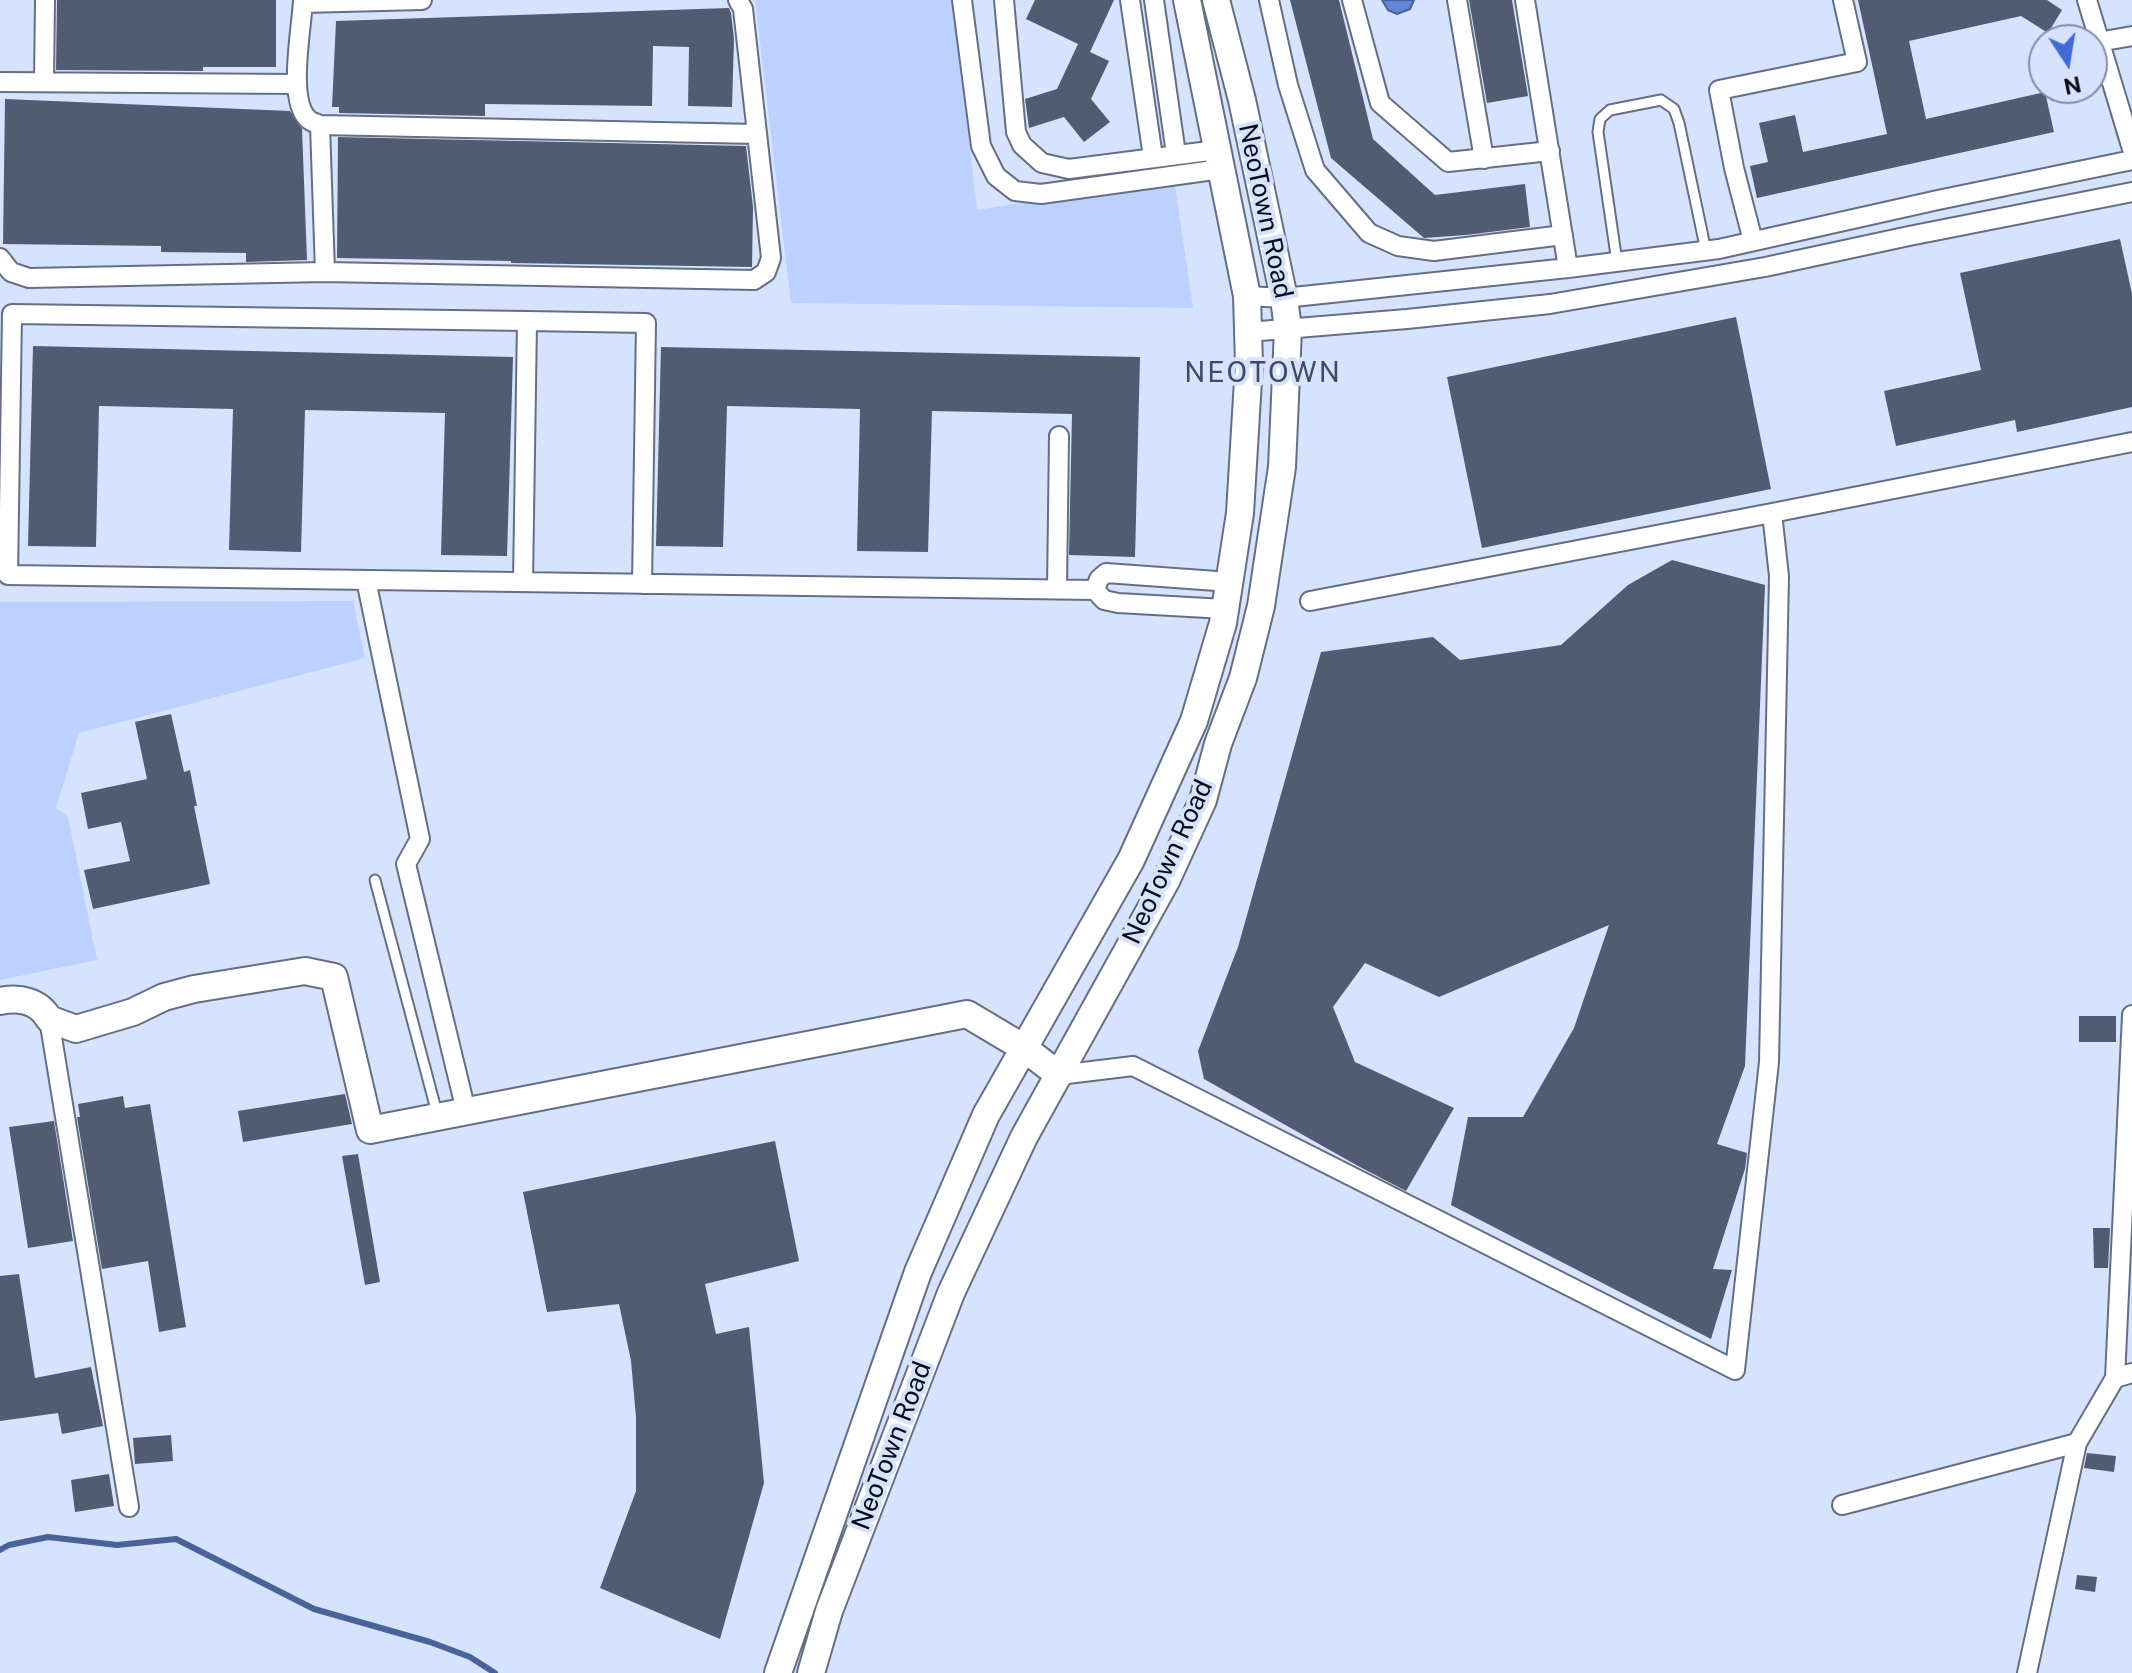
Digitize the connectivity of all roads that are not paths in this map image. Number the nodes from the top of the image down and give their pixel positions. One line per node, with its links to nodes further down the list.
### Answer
1 (45, 0): 22 (street)
2 (422, 0): 16 (street)
3 (738, 0): 25 (street)
4 (962, 0): 30 (street)
5 (1004, 0): 29 (street)
6 (1130, 0): 29 (street)
7 (1154, 0): 28 (street)
8 (1187, 0): 30 (street, NeoTown Road)
9 (1216, 0): 42 (street, NeoTown Road)
10 (1269, 0): 34 (street)
11 (1352, 0): 31 (street)
12 (1457, 0): 31 (street)
13 (1525, 0): 27 (street)
14 (1843, 0): 35 (street)
15 (2087, 0): 17 (street)
16 (303, 2): 23 (street)
17 (2093, 24)
18 (2131, 34): 19 (street)
19 (2108, 40)
20 (2108, 73): 26 (street)
21 (0, 82): 22 (street)
22 (44, 82): 23 (street)
23 (296, 84): 24 (street)
24 (320, 125): 25 (street); 40 (street)
25 (757, 134): 40 (street)
26 (2132, 149)
27 (1550, 151): 31 (street); 34 (street)
28 (1176, 154): 29 (street); 30 (street)
29 (1153, 157)
30 (1219, 159): 41 (street, NeoTown Road)
31 (1484, 159)
32 (2132, 160): 35 (street)
33 (2132, 192): 44 (street)
34 (1564, 240): 39 (street)
35 (1753, 241): 36 (street)
36 (1706, 251): 37 (street); 37 (lane)
37 (1617, 262): 39 (street)
38 (4, 267): 40 (street)
39 (1568, 268): 42 (street)
40 (325, 272)
41 (1247, 296): 42 (street); 45 (street, NeoTown Road)
42 (1284, 298): 44 (street, NeoTown Road)
43 (527, 321): 49 (street); 50 (street); 52 (street)
44 (1288, 329): 45 (street); 62 (street, NeoTown Road)
45 (1248, 332): 51 (street, NeoTown Road)
46 (1059, 436): 53 (street)
47 (2132, 442): 48 (street)
48 (1772, 513): 55 (street); 62 (street)
49 (366, 580): 50 (street); 63 (street)
50 (523, 582): 52 (street)
51 (1230, 582): 54 (street); 56 (street, NeoTown Road)
52 (642, 584): 53 (street)
53 (1057, 589): 54 (street)
54 (1095, 590): 56 (street)
55 (1310, 601)
56 (1225, 609): 61 (street, NeoTown Road)
57 (375, 880): 64 (lane)
58 (0, 1001): 60 (street)
59 (2132, 1015): 65 (street)
60 (49, 1019): 64 (street); 68 (street)
61 (1024, 1048): 62 (street); 63 (street); 69 (street, NeoTown Road)
62 (1059, 1075): 70 (street, NeoTown Road)
63 (466, 1111): 64 (street)
64 (438, 1116)
65 (2124, 1376): 66 (street)
66 (2077, 1443): 67 (street); 71 (street)
67 (1842, 1505)
68 (129, 1507)
69 (778, 1673)
70 (811, 1673)
71 (2027, 1673)

